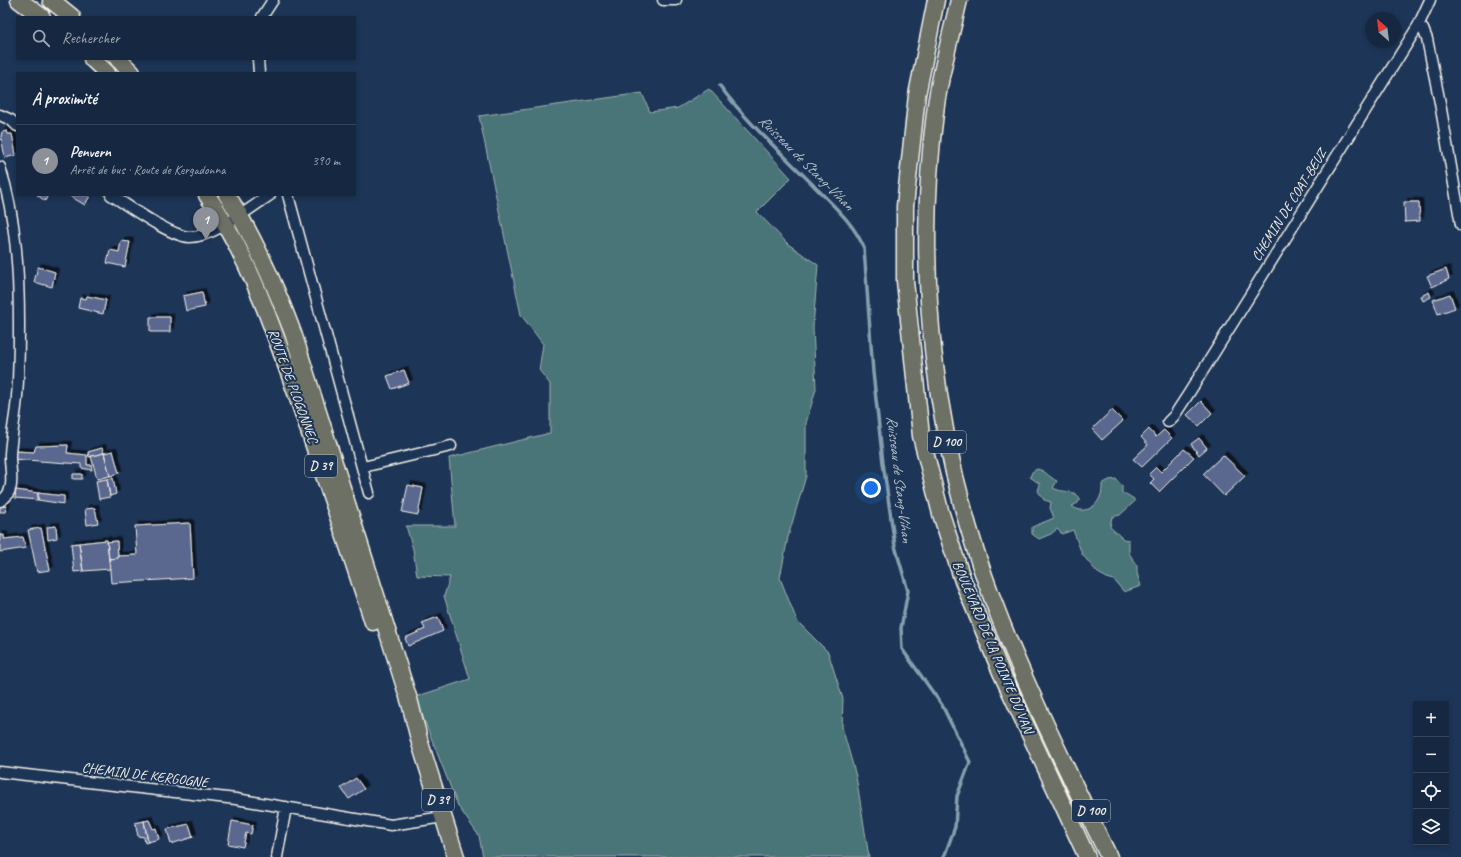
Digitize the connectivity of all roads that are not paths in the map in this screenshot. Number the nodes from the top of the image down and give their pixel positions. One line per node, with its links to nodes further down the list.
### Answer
1 (19, 0): 9 (main road)
2 (50, 0): 10 (main road)
3 (273, 0): 11 (street)
4 (663, 0): 5 (street)
5 (676, 0)
6 (936, 0): 42 (main road, BOULEVARD DE LA POINTE DU VAN / D 100)
7 (959, 0): 36 (main road, BOULEVARD DE LA POINTE DU VAN / D 100)
8 (1430, 0): 12 (street, CHEMIN DE COAT-BEUZ)
9 (41, 16)
10 (71, 16)
11 (262, 16)
12 (1418, 26): 29 (street); 30 (street, CHEMIN DE COAT-BEUZ)
13 (93, 60): 16 (main road)
14 (119, 60): 17 (main road)
15 (258, 60): 18 (street)
16 (106, 72)
17 (131, 72)
18 (259, 72)
19 (0, 116): 20 (street)
20 (16, 125)
21 (0, 167): 34 (street)
22 (113, 196): 28 (street)
23 (208, 196): 28 (main road, ROUTE DE PLOGONNEC / D 39)
24 (228, 196): 27 (main road, ROUTE DE PLOGONNEC / D 39)
25 (268, 196): 27 (street)
26 (288, 196): 32 (street)
27 (239, 214): 28 (street); 35 (main road, ROUTE DE PLOGONNEC / D 39)
28 (225, 224): 35 (main road, ROUTE DE PLOGONNEC / D 39)
29 (1461, 225)
30 (1168, 422)
31 (451, 446): 32 (street)
32 (363, 467): 33 (street)
33 (370, 492)
34 (0, 501)
35 (420, 743): 39 (main road, ROUTE DE PLOGONNEC / D 39)
36 (1065, 764): 43 (main road, BOULEVARD DE LA POINTE DU VAN / D 100); 44 (main road, D 100)
37 (0, 772): 38 (street, CHEMIN DE KERGOGNE)
38 (286, 807): 39 (street, CHEMIN DE KERGOGNE); 40 (street)
39 (444, 816): 41 (main road, ROUTE DE PLOGONNEC / D 39)
40 (278, 857)
41 (456, 857)
42 (1087, 857)
43 (1109, 857)
44 (1116, 857)

